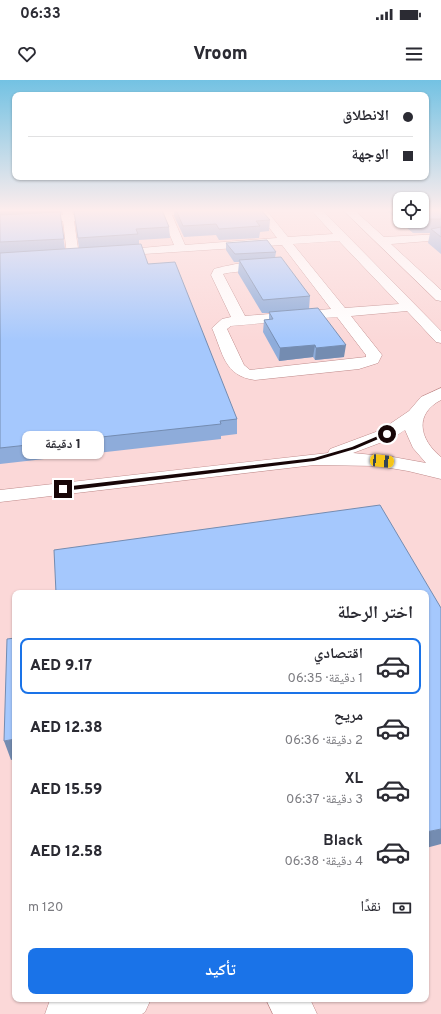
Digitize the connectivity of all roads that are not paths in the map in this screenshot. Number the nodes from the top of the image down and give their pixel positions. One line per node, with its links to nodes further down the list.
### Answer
1 (88, 254): 5 (street)
2 (295, 254): 7 (street)
3 (358, 254): 9 (street)
4 (395, 254): 8 (street)
5 (73, 255): 6 (street)
6 (58, 256)
7 (302, 263): 10 (street); 11 (street)
8 (438, 291)
9 (409, 307): 10 (street); 12 (street)
10 (341, 313): 11 (street); 11 (street)
11 (240, 321)
12 (441, 339)
13 (438, 393): 14 (street)
14 (414, 415): 15 (street); 16 (street)
15 (314, 459): 17 (street); 18 (street)
16 (441, 466)
17 (441, 473)
18 (0, 496)
19 (118, 1002): 21 (street)
20 (288, 1002): 22 (street)
21 (64, 1014)
22 (298, 1014)

